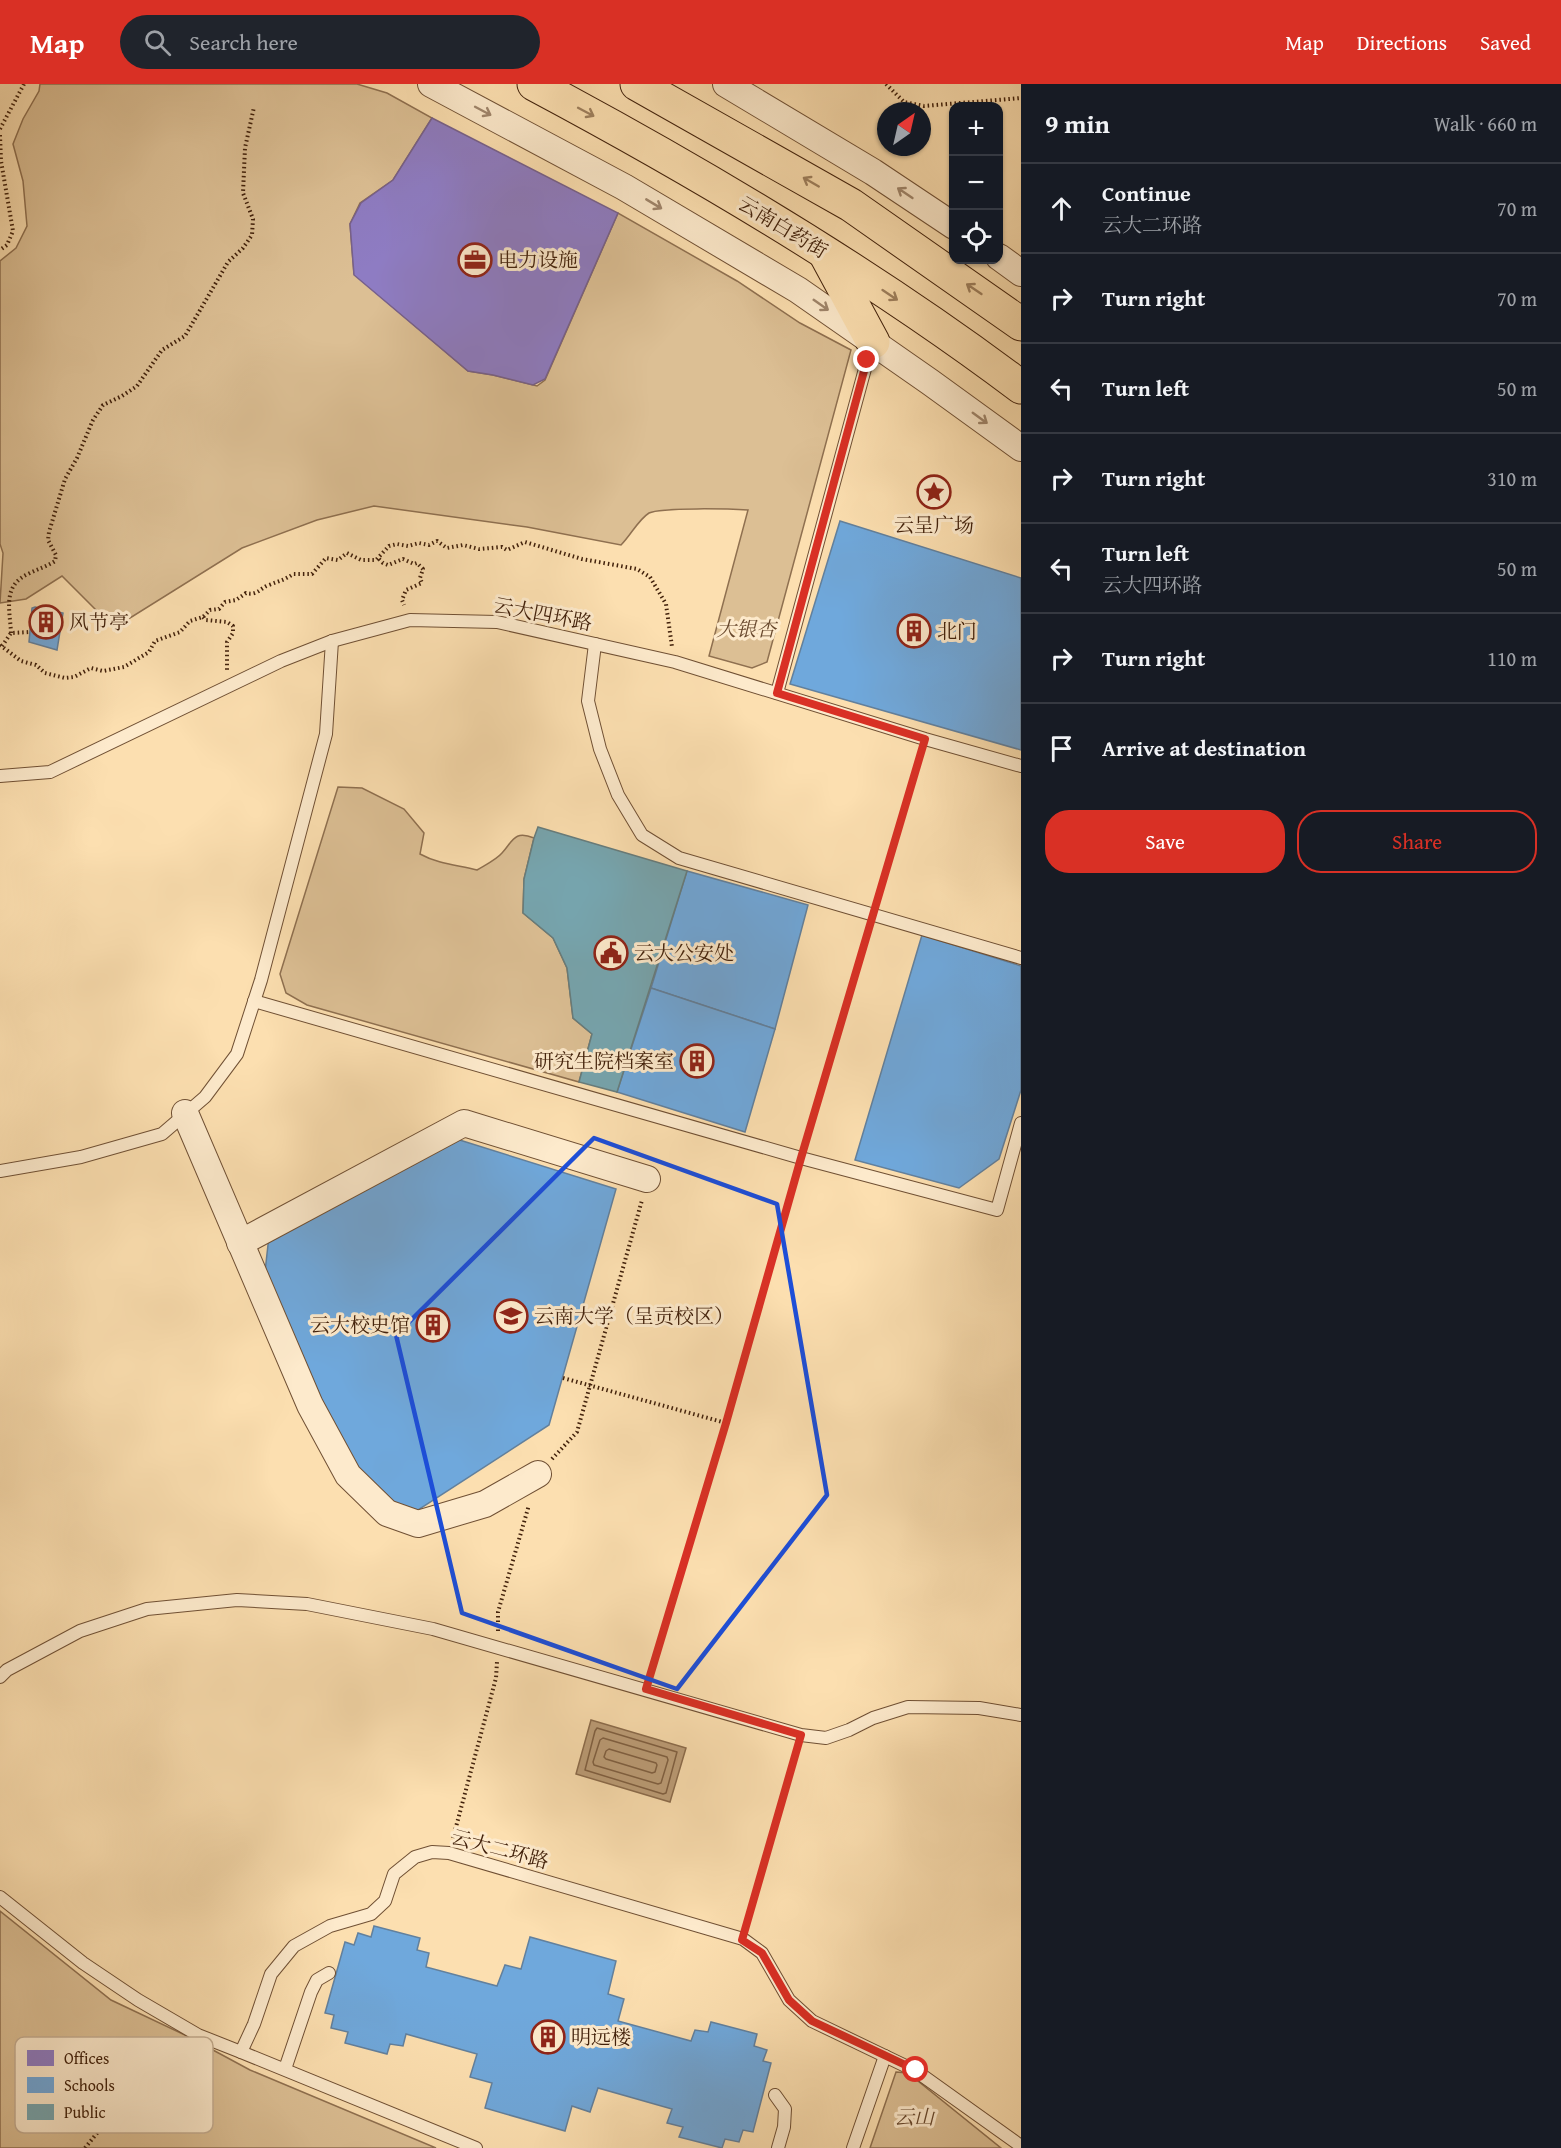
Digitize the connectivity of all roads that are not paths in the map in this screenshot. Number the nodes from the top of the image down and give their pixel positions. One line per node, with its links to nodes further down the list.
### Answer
1 (431, 84): 10 (street, one-way to 10)
2 (534, 84): 6 (main road, 云南白药街, one-way to 6)
3 (637, 84): 9 (main road, one-way to 3)
4 (726, 84): 5 (street, one-way to 4)
5 (949, 223)
6 (824, 251): 10 (main road); 11 (main road, 云南白药街, one-way to 11)
7 (1003, 260): 8 (street)
8 (1021, 273)
9 (1021, 324)
10 (873, 342): 12 (street, one-way to 12); 15 (lane)
11 (1021, 387)
12 (1021, 448)
13 (332, 641): 14 (lane, 云大四环路); 17 (lane, 云大四环路); 19 (lane)
14 (595, 644): 15 (lane, 云大四环路); 18 (lane)
15 (777, 693): 16 (lane, 云大四环路)
16 (1021, 766)
17 (0, 776)
18 (1021, 958)
19 (254, 1001): 20 (lane); 21 (lane)
20 (185, 1113): 22 (lane); 24 (street)
21 (1021, 1123)
22 (0, 1171)
23 (648, 1179): 24 (street)
24 (240, 1243): 25 (street)
25 (538, 1473)
26 (0, 1677): 27 (lane)
27 (1021, 1715)
28 (0, 1898): 30 (lane)
29 (329, 1973): 34 (lane)
30 (203, 2037)
31 (213, 2041): 32 (lane)
32 (241, 2052): 33 (lane, 云大二环路); 34 (lane)
33 (885, 2056): 36 (lane, 云大二环路); 39 (lane)
34 (285, 2069): 37 (lane)
35 (775, 2095): 38 (lane)
36 (1021, 2146)
37 (476, 2148)
38 (778, 2148)
39 (853, 2148)

